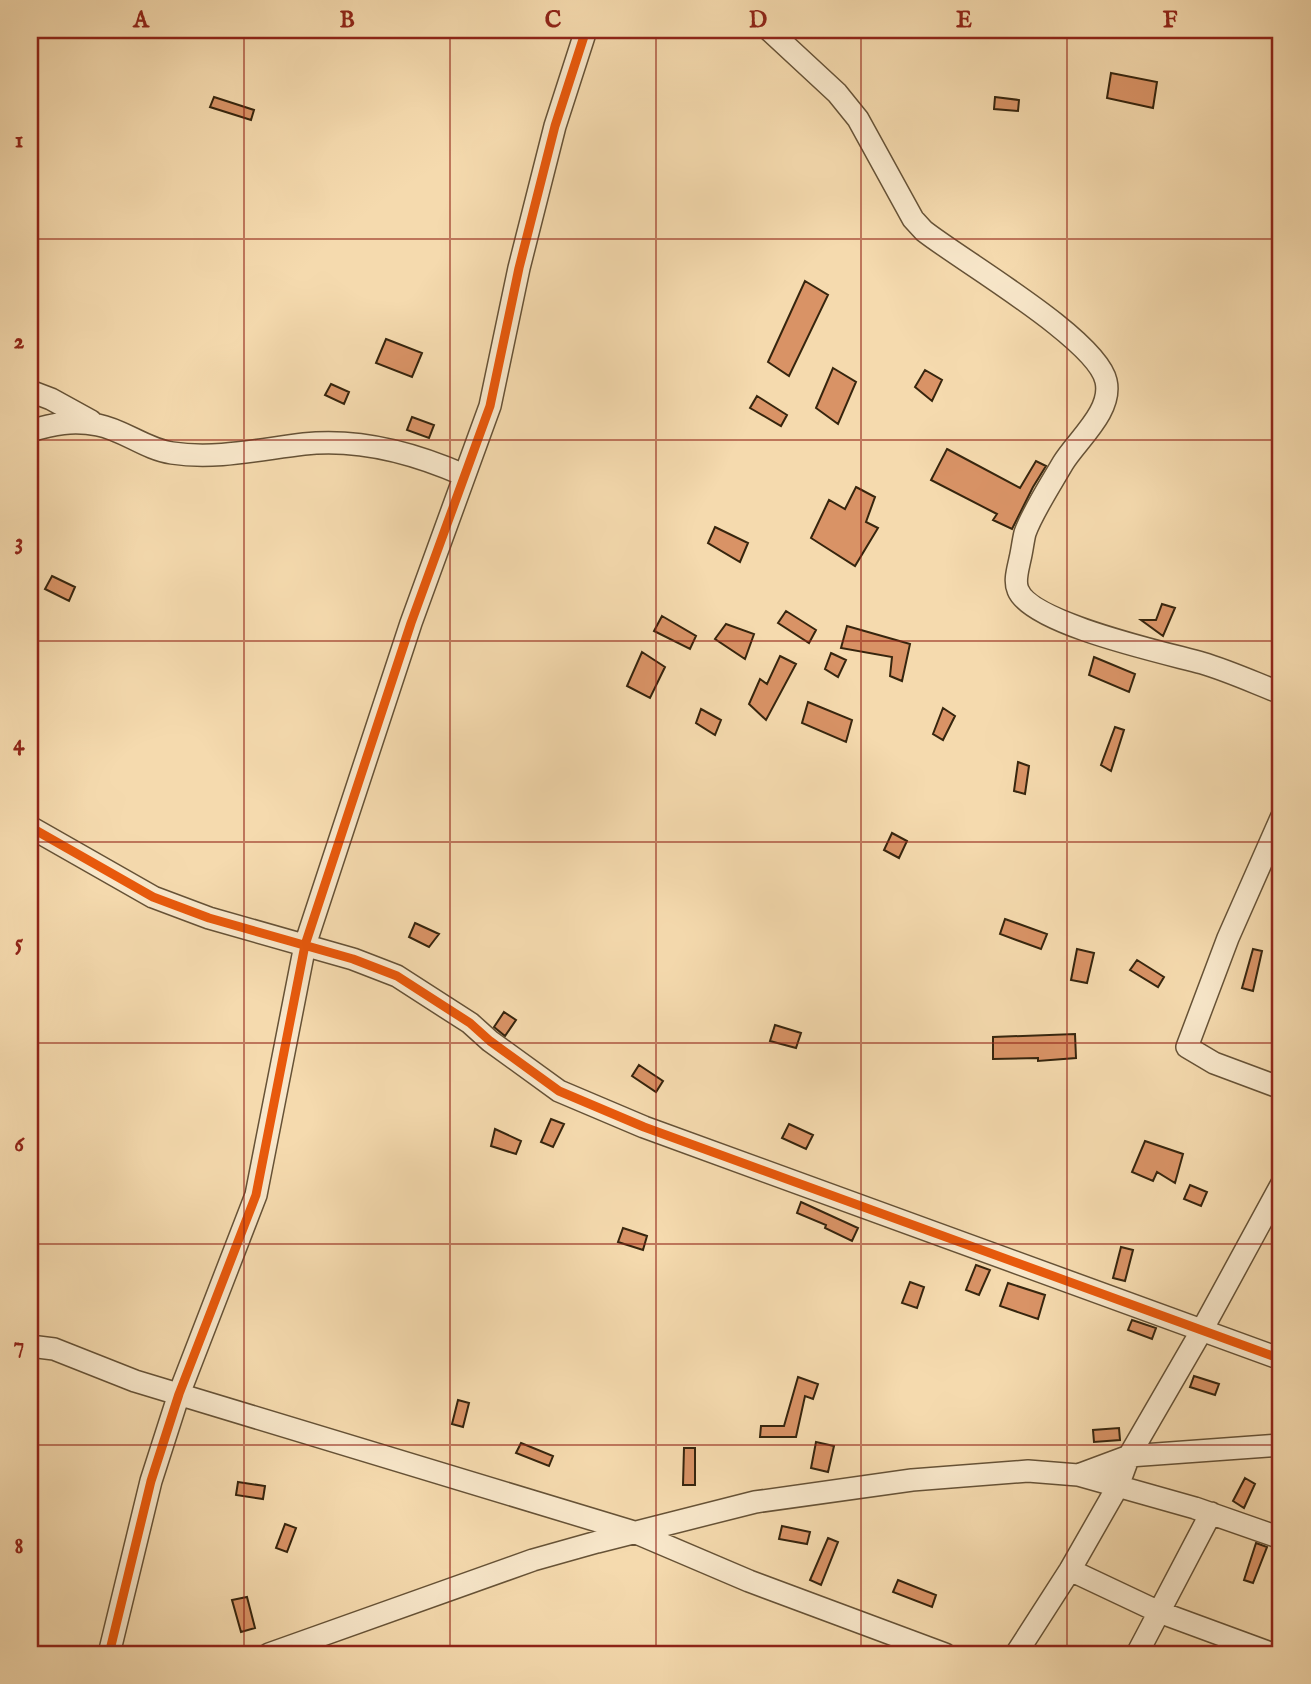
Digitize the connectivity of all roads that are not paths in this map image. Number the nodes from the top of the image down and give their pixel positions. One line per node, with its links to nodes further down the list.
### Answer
1 (586, 30): 6 (street)
2 (769, 30): 7 (street)
3 (30, 391): 4 (street)
4 (99, 425): 5 (street); 6 (street)
5 (30, 430)
6 (464, 475): 10 (street)
7 (1281, 693)
8 (1281, 818): 11 (street)
9 (30, 827): 10 (street)
10 (305, 945): 13 (street); 16 (street)
11 (1281, 1088)
12 (1281, 1185): 13 (street)
13 (1202, 1330): 15 (street); 18 (street)
14 (30, 1346): 16 (street)
15 (1281, 1359)
16 (178, 1394): 22 (street); 27 (street)
17 (1281, 1445): 18 (street)
18 (1129, 1456): 19 (street); 20 (street)
19 (1078, 1475): 20 (street); 22 (street)
20 (1118, 1486): 21 (street); 24 (street)
21 (1211, 1513): 23 (street); 25 (street)
22 (634, 1532): 26 (street); 28 (street)
23 (1281, 1538)
24 (1070, 1570): 25 (street); 30 (street)
25 (1159, 1612): 31 (street); 32 (street)
26 (922, 1650): 29 (street)
27 (109, 1654)
28 (270, 1654)
29 (945, 1654)
30 (1016, 1654)
31 (1137, 1654)
32 (1273, 1654)

